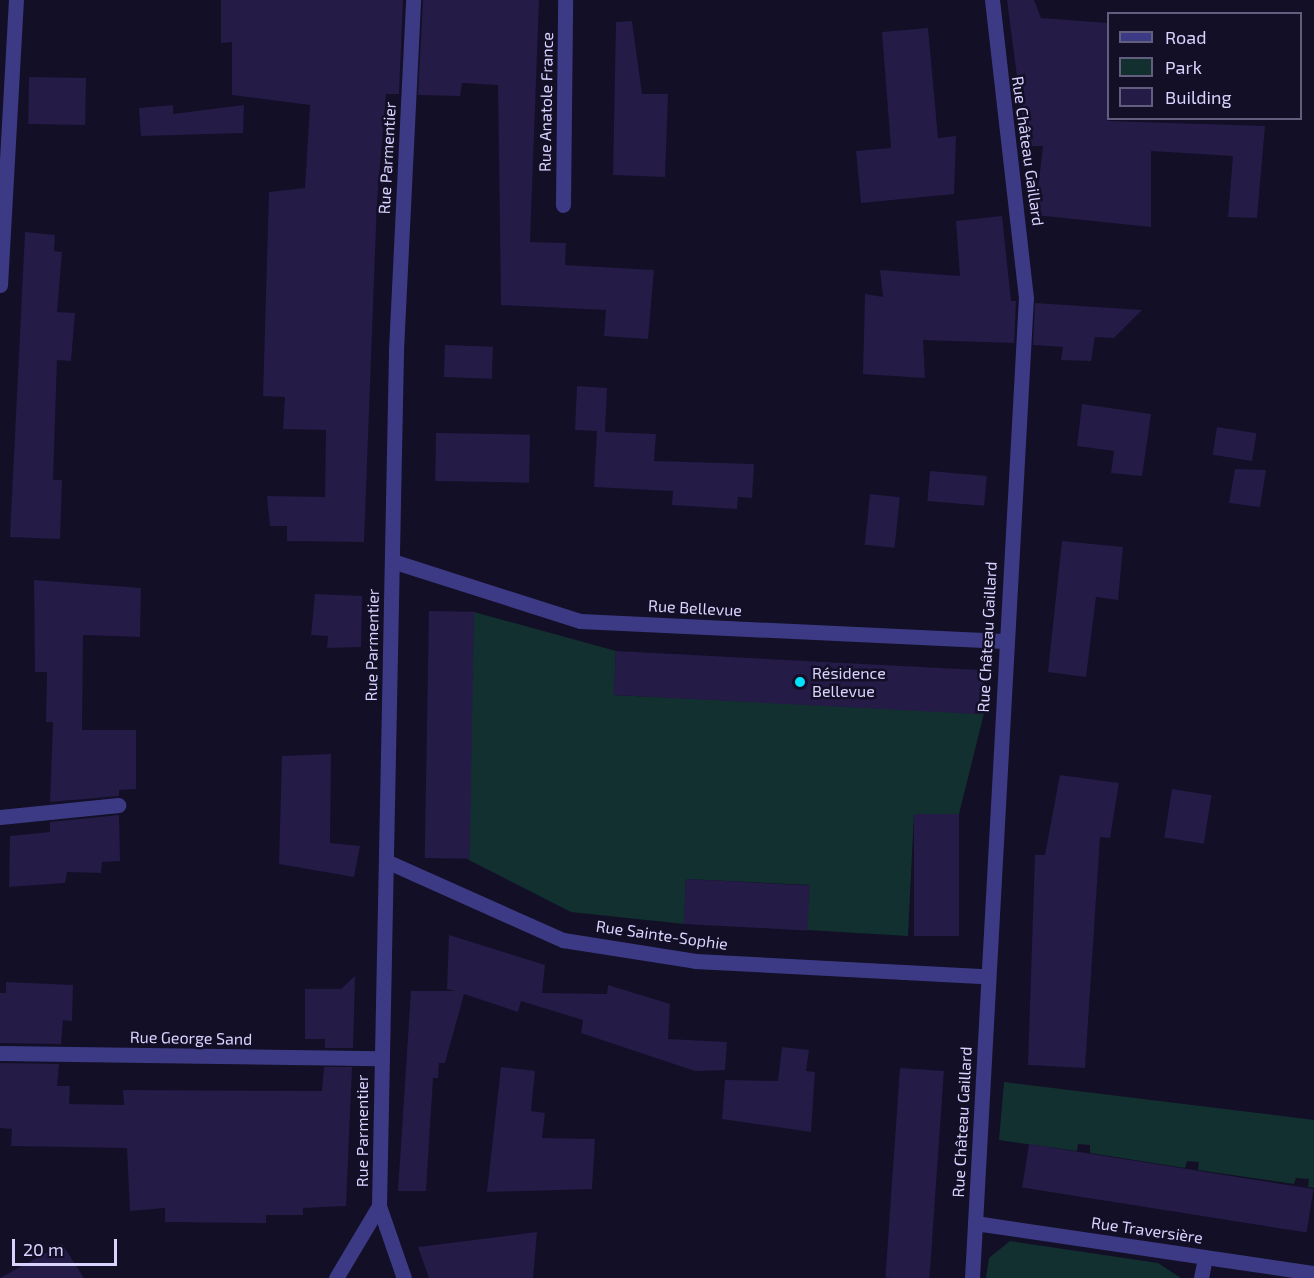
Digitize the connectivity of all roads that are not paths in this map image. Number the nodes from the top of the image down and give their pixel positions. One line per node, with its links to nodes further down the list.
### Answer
1 (16, 0): 6 (street)
2 (413, 0): 7 (street, Rue Parmentier)
3 (565, 0): 5 (street, Rue Anatole France)
4 (992, 0): 8 (street, Rue Château Gaillard)
5 (563, 205)
6 (0, 285)
7 (392, 561): 8 (street, Rue Bellevue); 11 (street, Rue Parmentier)
8 (1005, 641): 12 (street, Rue Château Gaillard)
9 (118, 805): 10 (street)
10 (0, 817)
11 (386, 861): 12 (street, Rue Sainte-Sophie); 14 (street, Rue Parmentier)
12 (985, 976): 16 (street, Rue Château Gaillard)
13 (0, 1053): 14 (street, Rue George Sand)
14 (381, 1058): 15 (street, Rue Parmentier)
15 (379, 1206): 19 (street, Rue Parmentier); 20 (street)
16 (975, 1223): 17 (street, Rue Traversière); 21 (street, Rue Château Gaillard)
17 (1205, 1257): 18 (street, Rue Traversière); 22 (street)
18 (1314, 1273)
19 (336, 1278)
20 (404, 1278)
21 (972, 1278)
22 (1201, 1278)

